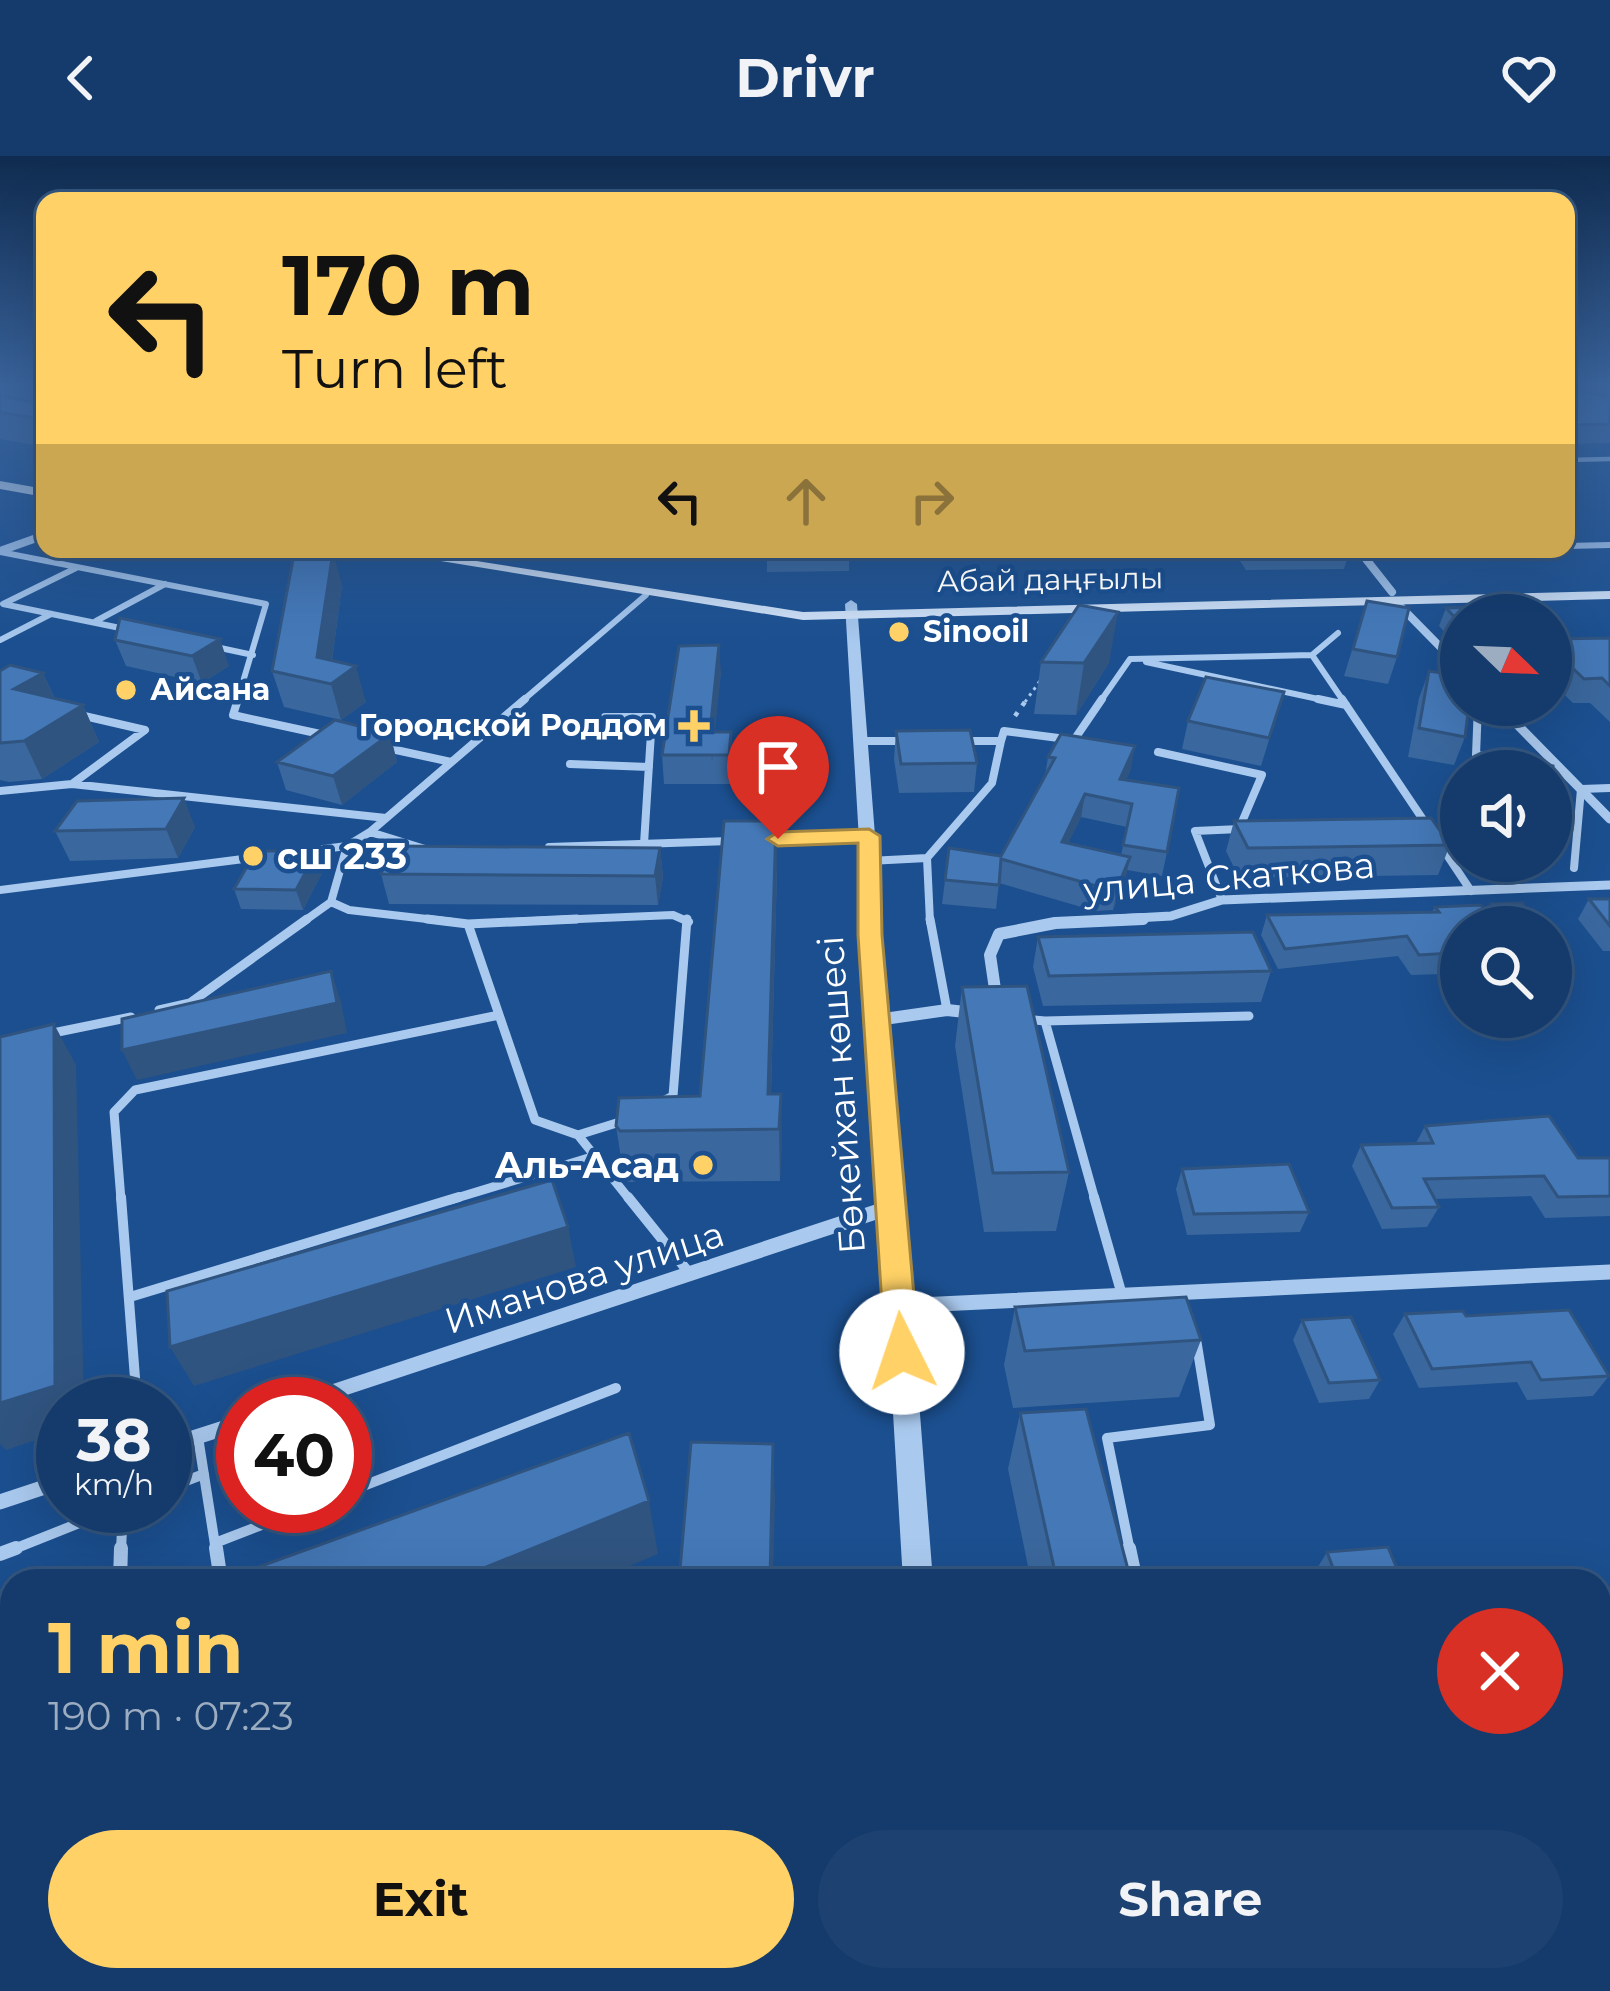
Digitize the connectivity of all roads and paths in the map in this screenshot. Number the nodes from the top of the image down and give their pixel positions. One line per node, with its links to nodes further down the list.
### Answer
1 (0, 473): 2 (main road)
2 (36, 479)
3 (0, 485): 4 (main road)
4 (36, 491)
5 (36, 538): 8 (street)
6 (1610, 545): 7 (lane)
7 (1575, 546)
8 (0, 551): 12 (lane)
9 (426, 558): 16 (main road)
10 (500, 558): 18 (main road)
11 (1365, 558): 14 (street)
12 (78, 567): 13 (lane); 17 (lane)
13 (165, 584): 20 (lane); 26 (lane)
14 (1389, 590): 15 (main road, Абай даңғылы); 18 (main road, Абай даңғылы); 25 (street)
15 (1610, 591)
16 (646, 596): 18 (main road); 42 (lane)
17 (2, 605): 19 (lane)
18 (852, 609): 36 (street, Бөкейхан көшесі)
19 (50, 614): 20 (lane); 23 (lane)
20 (94, 622): 21 (lane)
21 (140, 632)
22 (1338, 633): 27 (lane)
23 (0, 640)
24 (208, 645): 26 (lane)
25 (1440, 647)
26 (253, 655): 35 (lane)
27 (1312, 655): 28 (lane); 30 (lane)
28 (1130, 658): 30 (lane); 34 (lane)
29 (1043, 676): 34 (path)
30 (1346, 705): 52 (lane)
31 (73, 713): 46 (lane)
32 (605, 717): 44 (lane)
33 (1519, 726): 40 (street)
34 (1003, 736): 38 (lane); 64 (lane)
35 (342, 739)
36 (862, 741): 37 (lane); 57 (street, Бөкейхан көшесі)
37 (908, 741)
38 (955, 741)
39 (364, 743): 42 (lane)
40 (1542, 750)
41 (1158, 752): 55 (lane)
42 (451, 762): 50 (lane)
43 (570, 764): 44 (lane)
44 (649, 767): 60 (lane)
45 (1572, 780): 48 (street)
46 (71, 784): 49 (lane); 50 (lane)
47 (1610, 788): 48 (lane)
48 (1581, 789): 51 (street); 66 (lane)
49 (0, 791)
50 (386, 818): 56 (lane)
51 (1610, 819)
52 (1425, 823): 53 (lane); 69 (lane)
53 (1402, 824)
54 (1263, 828): 55 (lane)
55 (1240, 829): 70 (lane)
56 (370, 832): 61 (lane); 63 (lane)
57 (869, 836): 58 (lane); 65 (street, Бөкейхан көшесі)
58 (756, 840)
59 (734, 841): 60 (lane)
60 (644, 844): 62 (lane)
61 (347, 846): 68 (lane); 71 (lane)
62 (526, 848)
63 (433, 851)
64 (927, 858): 65 (lane); 73 (lane)
65 (869, 862): 77 (street, Бөкейхан көшесі)
66 (1574, 868)
67 (1610, 885): 69 (street, улица Скаткова)
68 (0, 890)
69 (1471, 891): 70 (street, улица Скаткова)
70 (1222, 900): 75 (street, улица Скаткова)
71 (331, 902): 72 (lane); 79 (lane)
72 (468, 924): 74 (lane); 80 (lane)
73 (947, 1010): 75 (street); 77 (street)
74 (499, 1015): 82 (lane); 89 (lane)
75 (999, 1016): 78 (lane)
76 (1249, 1016): 78 (lane)
77 (877, 1020): 84 (street, Бөкейхан көшесі)
78 (1045, 1021): 88 (lane)
79 (44, 1035)
80 (656, 1104)
81 (640, 1113): 82 (lane)
82 (578, 1135): 83 (lane)
83 (595, 1156): 86 (lane); 89 (lane)
84 (891, 1207): 86 (street, Иманова улица); 90 (street, Бөкейхан көшесі)
85 (1610, 1272): 87 (street)
86 (689, 1274): 92 (street, Иманова улица)
87 (1188, 1292): 88 (street); 110 (lane)
88 (1122, 1295): 90 (street)
89 (130, 1297): 91 (lane)
90 (898, 1306): 109 (street, Бөкейхан көшесі)
91 (135, 1377)
92 (372, 1379)
93 (616, 1388): 99 (lane)
94 (216, 1430): 95 (street)
95 (197, 1437): 96 (street); 97 (lane)
96 (192, 1439)
97 (204, 1474): 98 (lane); 105 (lane)
98 (192, 1479)
99 (372, 1483)
100 (36, 1490): 101 (street)
101 (0, 1502)
102 (54, 1533): 106 (lane)
103 (122, 1533): 107 (lane)
104 (241, 1533): 105 (lane)
105 (215, 1543): 108 (lane)
106 (0, 1554)
107 (120, 1569)
108 (219, 1569)
109 (917, 1569)
110 (1134, 1569)

